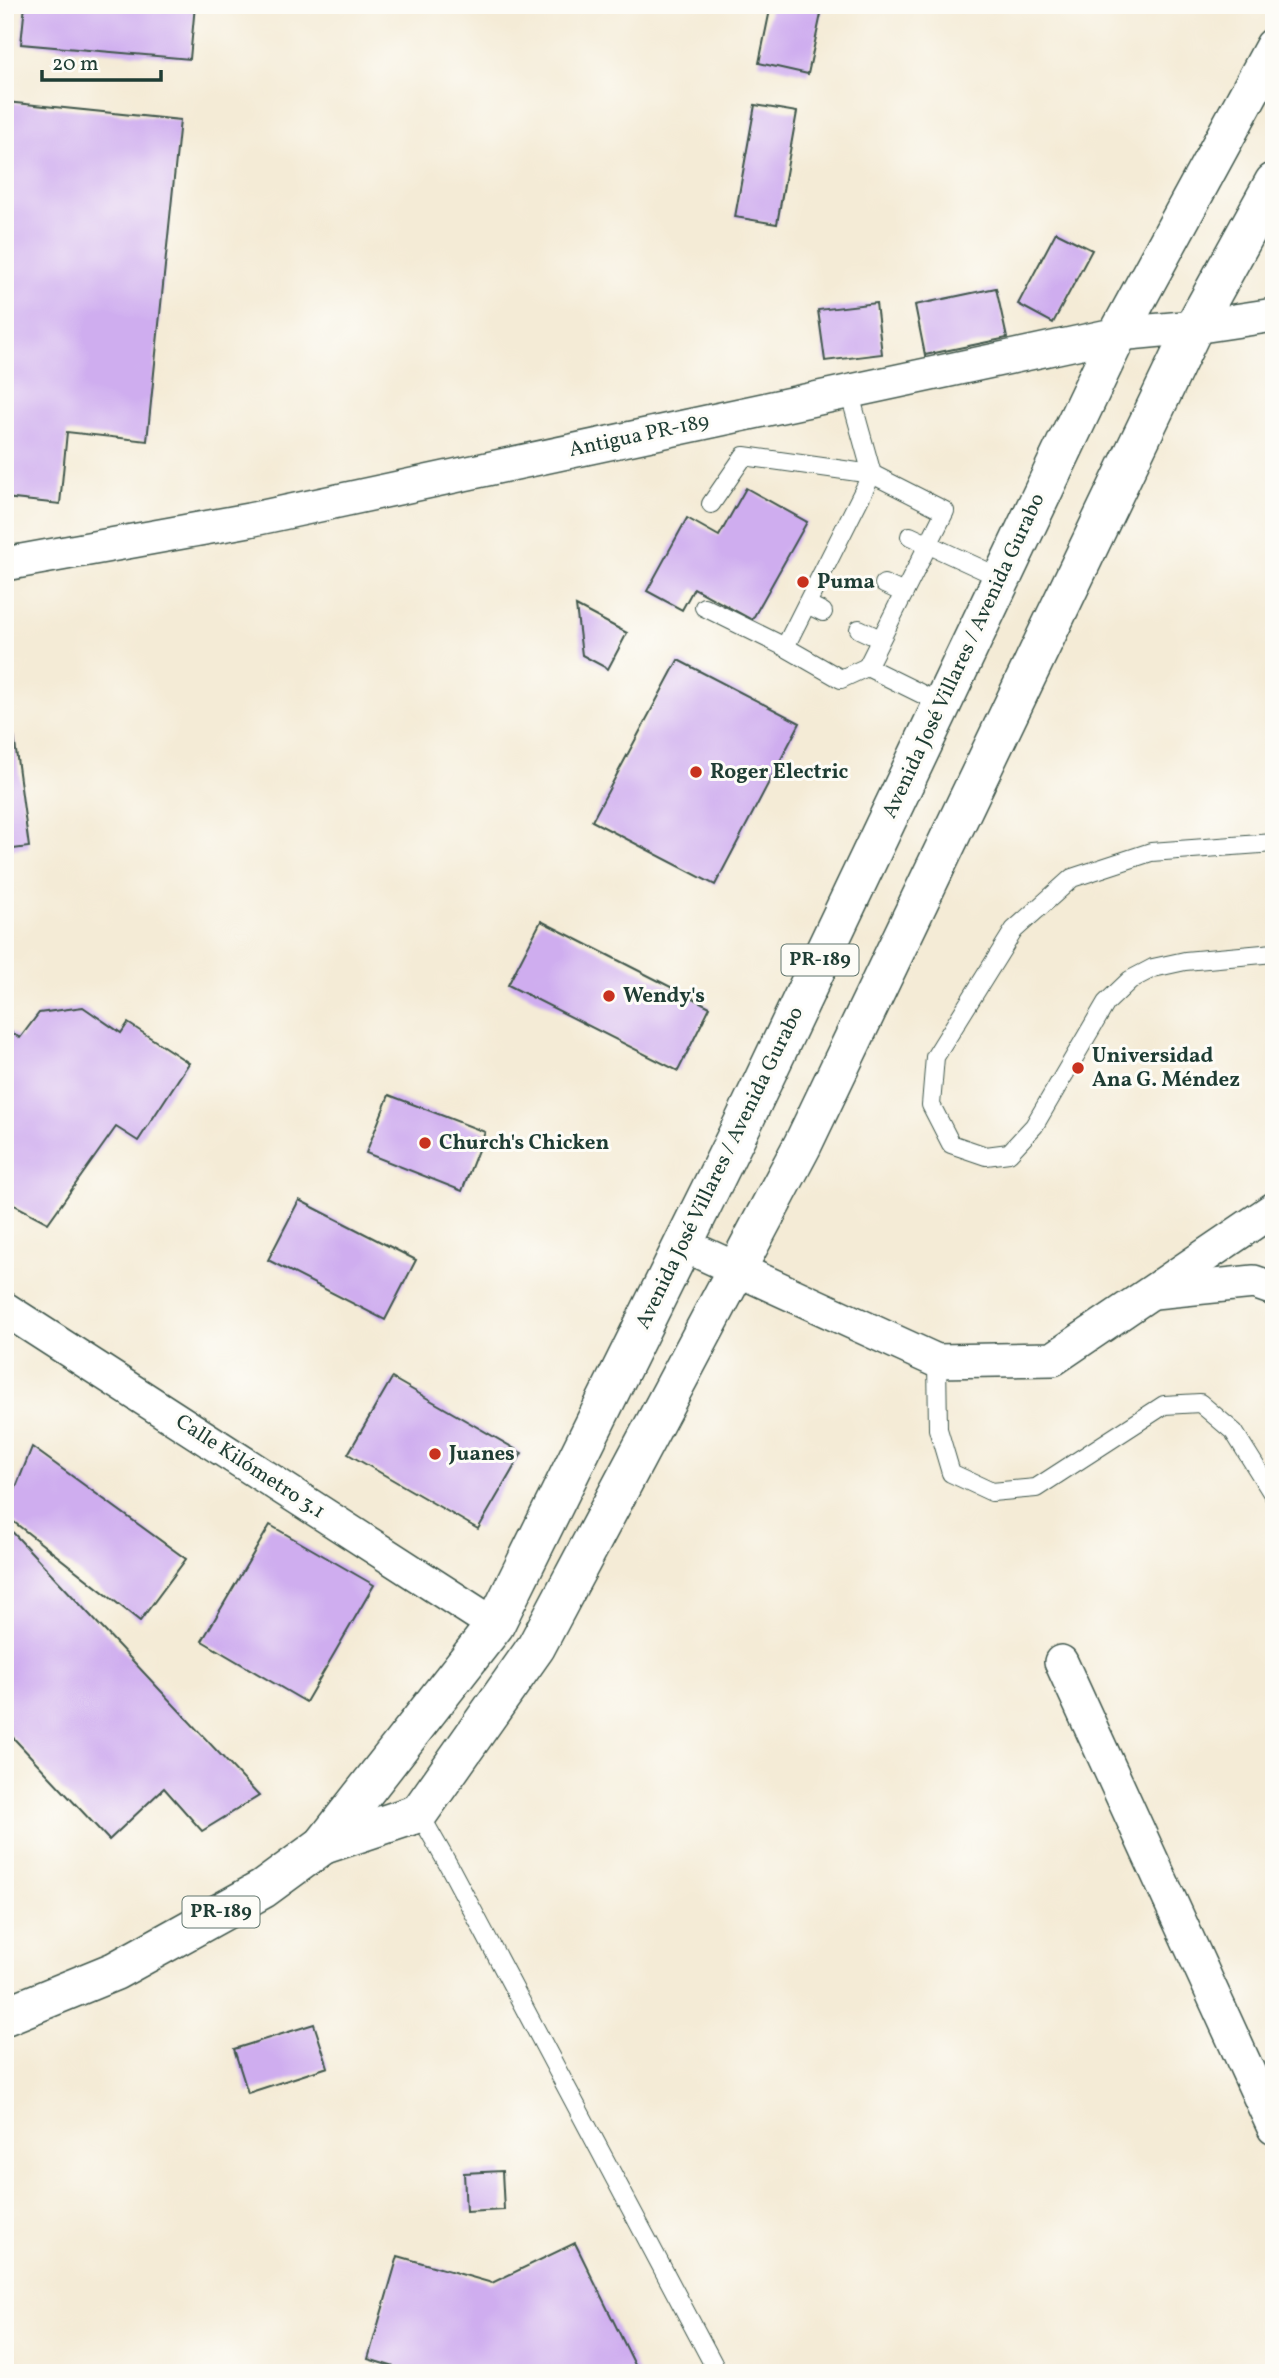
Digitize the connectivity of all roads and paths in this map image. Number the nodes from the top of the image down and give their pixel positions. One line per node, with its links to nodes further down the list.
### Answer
1 (1274, 47): 5 (main road, Avenida José Villares / Avenida Gurabo / PR-189)
2 (1274, 182): 4 (main road, PR-189)
3 (1274, 315): 4 (street, Antigua PR-189)
4 (1194, 327): 5 (street, Antigua PR-189); 25 (main road, PR-189)
5 (1118, 334): 6 (street, Antigua PR-189); 12 (main road, Avenida José Villares / Avenida Gurabo / PR-189)
6 (849, 391): 7 (lane); 11 (street, Antigua PR-189)
7 (872, 474): 8 (lane); 10 (lane); 18 (lane)
8 (711, 504)
9 (910, 536): 10 (lane)
10 (928, 545): 12 (lane); 14 (lane)
11 (5, 564)
12 (1002, 578): 20 (main road, Avenida José Villares / Avenida Gurabo / PR-189)
13 (884, 584): 14 (lane)
14 (904, 593): 17 (lane)
15 (704, 607): 18 (lane)
16 (859, 629): 17 (lane)
17 (880, 639): 19 (lane)
18 (785, 647): 19 (lane)
19 (866, 667): 20 (lane)
20 (942, 704): 24 (main road, Avenida José Villares / Avenida Gurabo / PR-189)
21 (1274, 843): 22 (lane)
22 (1274, 953)
23 (1274, 1209): 27 (street)
24 (684, 1245): 25 (street); 31 (main road, Avenida José Villares / Avenida Gurabo / PR-189)
25 (737, 1269): 29 (street); 33 (main road, PR-189)
26 (1274, 1289): 27 (street)
27 (1152, 1292): 29 (street)
28 (5, 1309): 31 (street, Calle Kilómetro 3.1)
29 (937, 1361): 30 (lane)
30 (1274, 1496)
31 (495, 1625): 34 (main road, Avenida José Villares / Avenida Gurabo / PR-189)
32 (1061, 1662): 36 (street)
33 (419, 1813): 34 (main road, Avenida José Villares / Avenida Gurabo / PR-189); 37 (lane)
34 (323, 1845): 35 (main road, Avenida José Villares / Avenida Gurabo / PR-189)
35 (5, 2016)
36 (1274, 2128)
37 (718, 2373)

